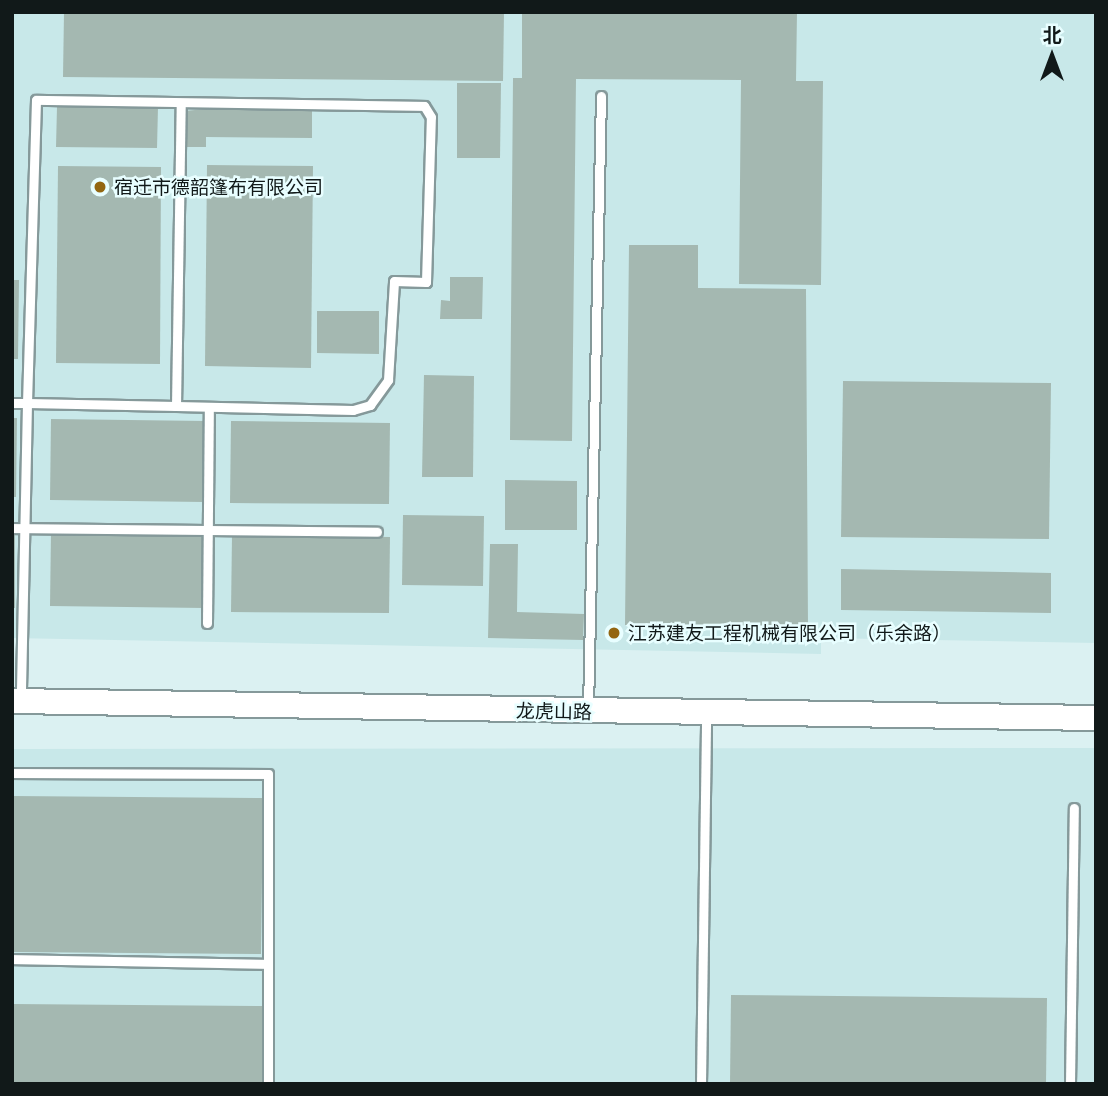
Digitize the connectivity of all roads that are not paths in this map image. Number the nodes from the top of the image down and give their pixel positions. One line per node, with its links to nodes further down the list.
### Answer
1 (601, 96): 13 (lane)
2 (181, 103): 4 (lane); 5 (lane); 6 (lane)
3 (12, 403): 4 (lane)
4 (27, 403): 5 (lane); 8 (lane)
5 (176, 406): 6 (lane)
6 (209, 407): 9 (lane)
7 (12, 528): 8 (lane)
8 (25, 528): 9 (lane); 12 (lane)
9 (208, 530): 10 (lane); 11 (lane)
10 (377, 532)
11 (207, 623)
12 (17, 701): 13 (street, 龙虎山路)
13 (588, 711): 14 (street, 龙虎山路)
14 (706, 713): 15 (street, 龙虎山路); 21 (lane)
15 (1096, 718)
16 (12, 773): 19 (lane)
17 (1074, 808): 22 (lane)
18 (12, 959): 19 (lane)
19 (268, 964): 20 (lane)
20 (268, 1084)
21 (701, 1084)
22 (1070, 1084)

